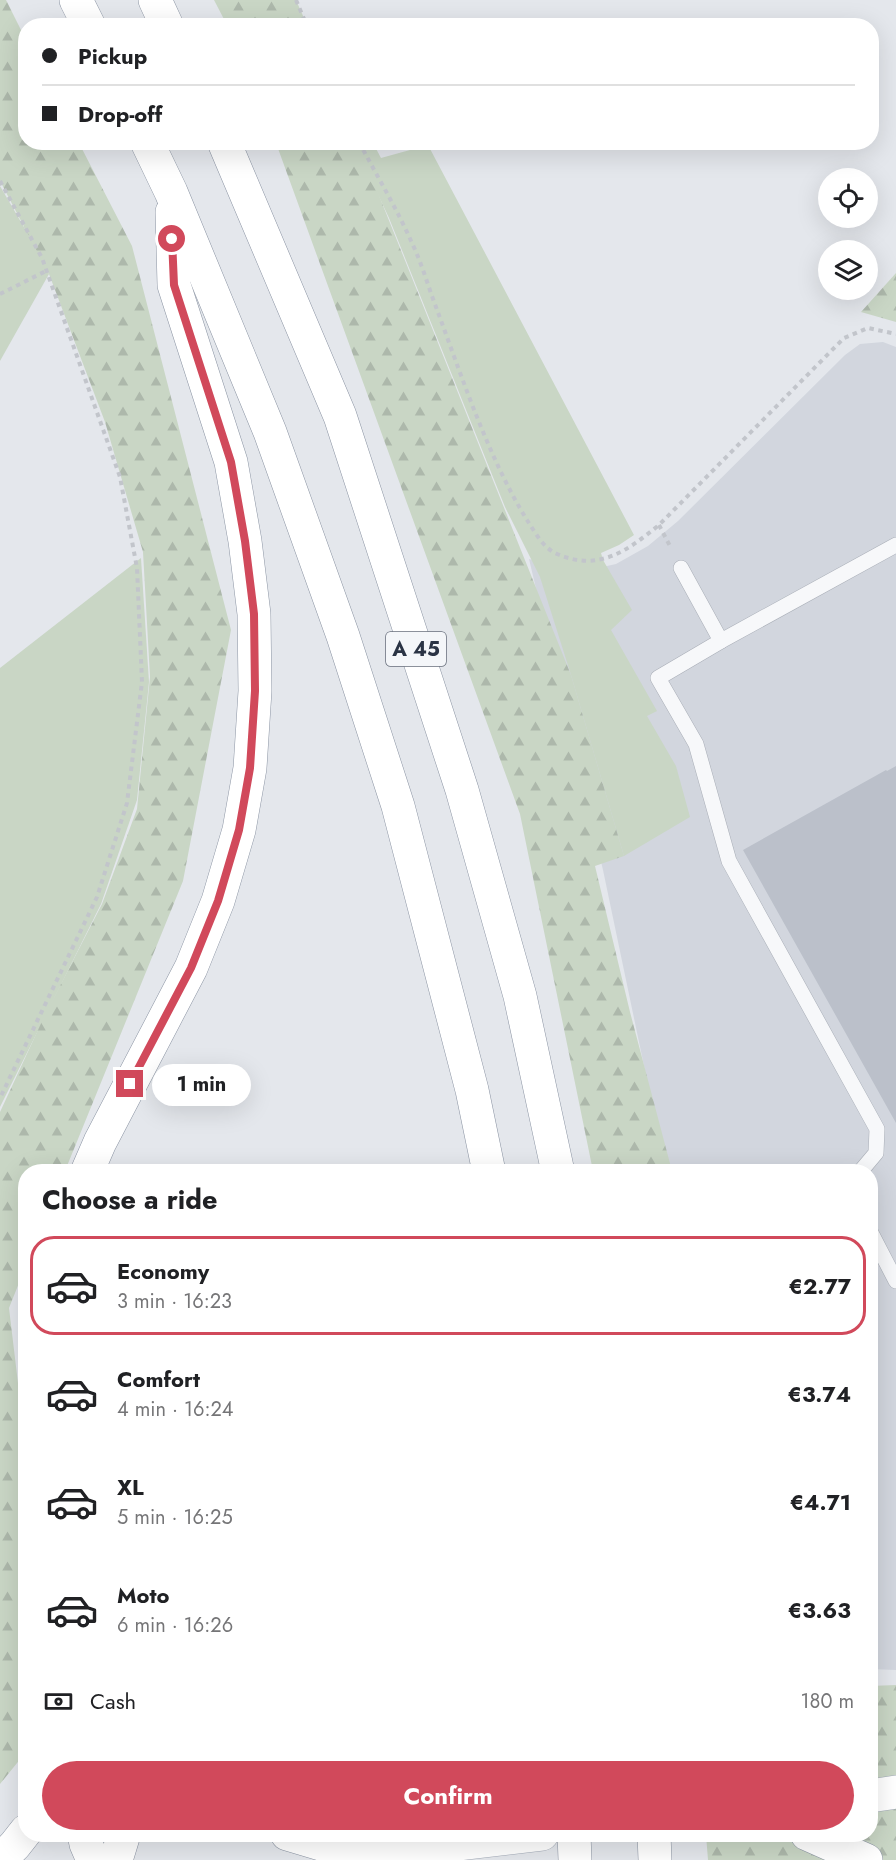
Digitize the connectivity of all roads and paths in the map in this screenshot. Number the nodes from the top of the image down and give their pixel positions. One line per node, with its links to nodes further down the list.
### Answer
1 (76, 0): 4 (main road)
2 (155, 0): 5 (main road)
3 (296, 0): 6 (path)
4 (85, 18)
5 (163, 18)
6 (304, 18)
7 (151, 150): 11 (main road)
8 (227, 150): 21 (main road, A 45)
9 (363, 150): 14 (path)
10 (0, 181): 12 (path)
11 (171, 192): 19 (main road); 20 (main road)
12 (46, 271): 13 (path); 18 (path)
13 (0, 294)
14 (896, 334)
15 (896, 545): 17 (lane)
16 (681, 568): 17 (lane)
17 (721, 641): 22 (lane)
18 (0, 1098)
19 (90, 1164)
20 (487, 1164)
21 (556, 1164)
22 (867, 1164)
23 (878, 1246): 24 (lane)
24 (896, 1281)
25 (896, 1792): 26 (main road)
26 (878, 1795)
27 (18, 1841): 36 (main road)
28 (86, 1842): 37 (main road)
29 (122, 1842): 38 (main road)
30 (314, 1842): 35 (main road)
31 (476, 1842): 35 (main road)
32 (574, 1842): 40 (main road)
33 (654, 1842): 41 (main road)
34 (825, 1842): 42 (main road)
35 (361, 1856): 39 (main road)
36 (0, 1860)
37 (93, 1860)
38 (116, 1860)
39 (328, 1860)
40 (575, 1860)
41 (655, 1860)
42 (866, 1860)

